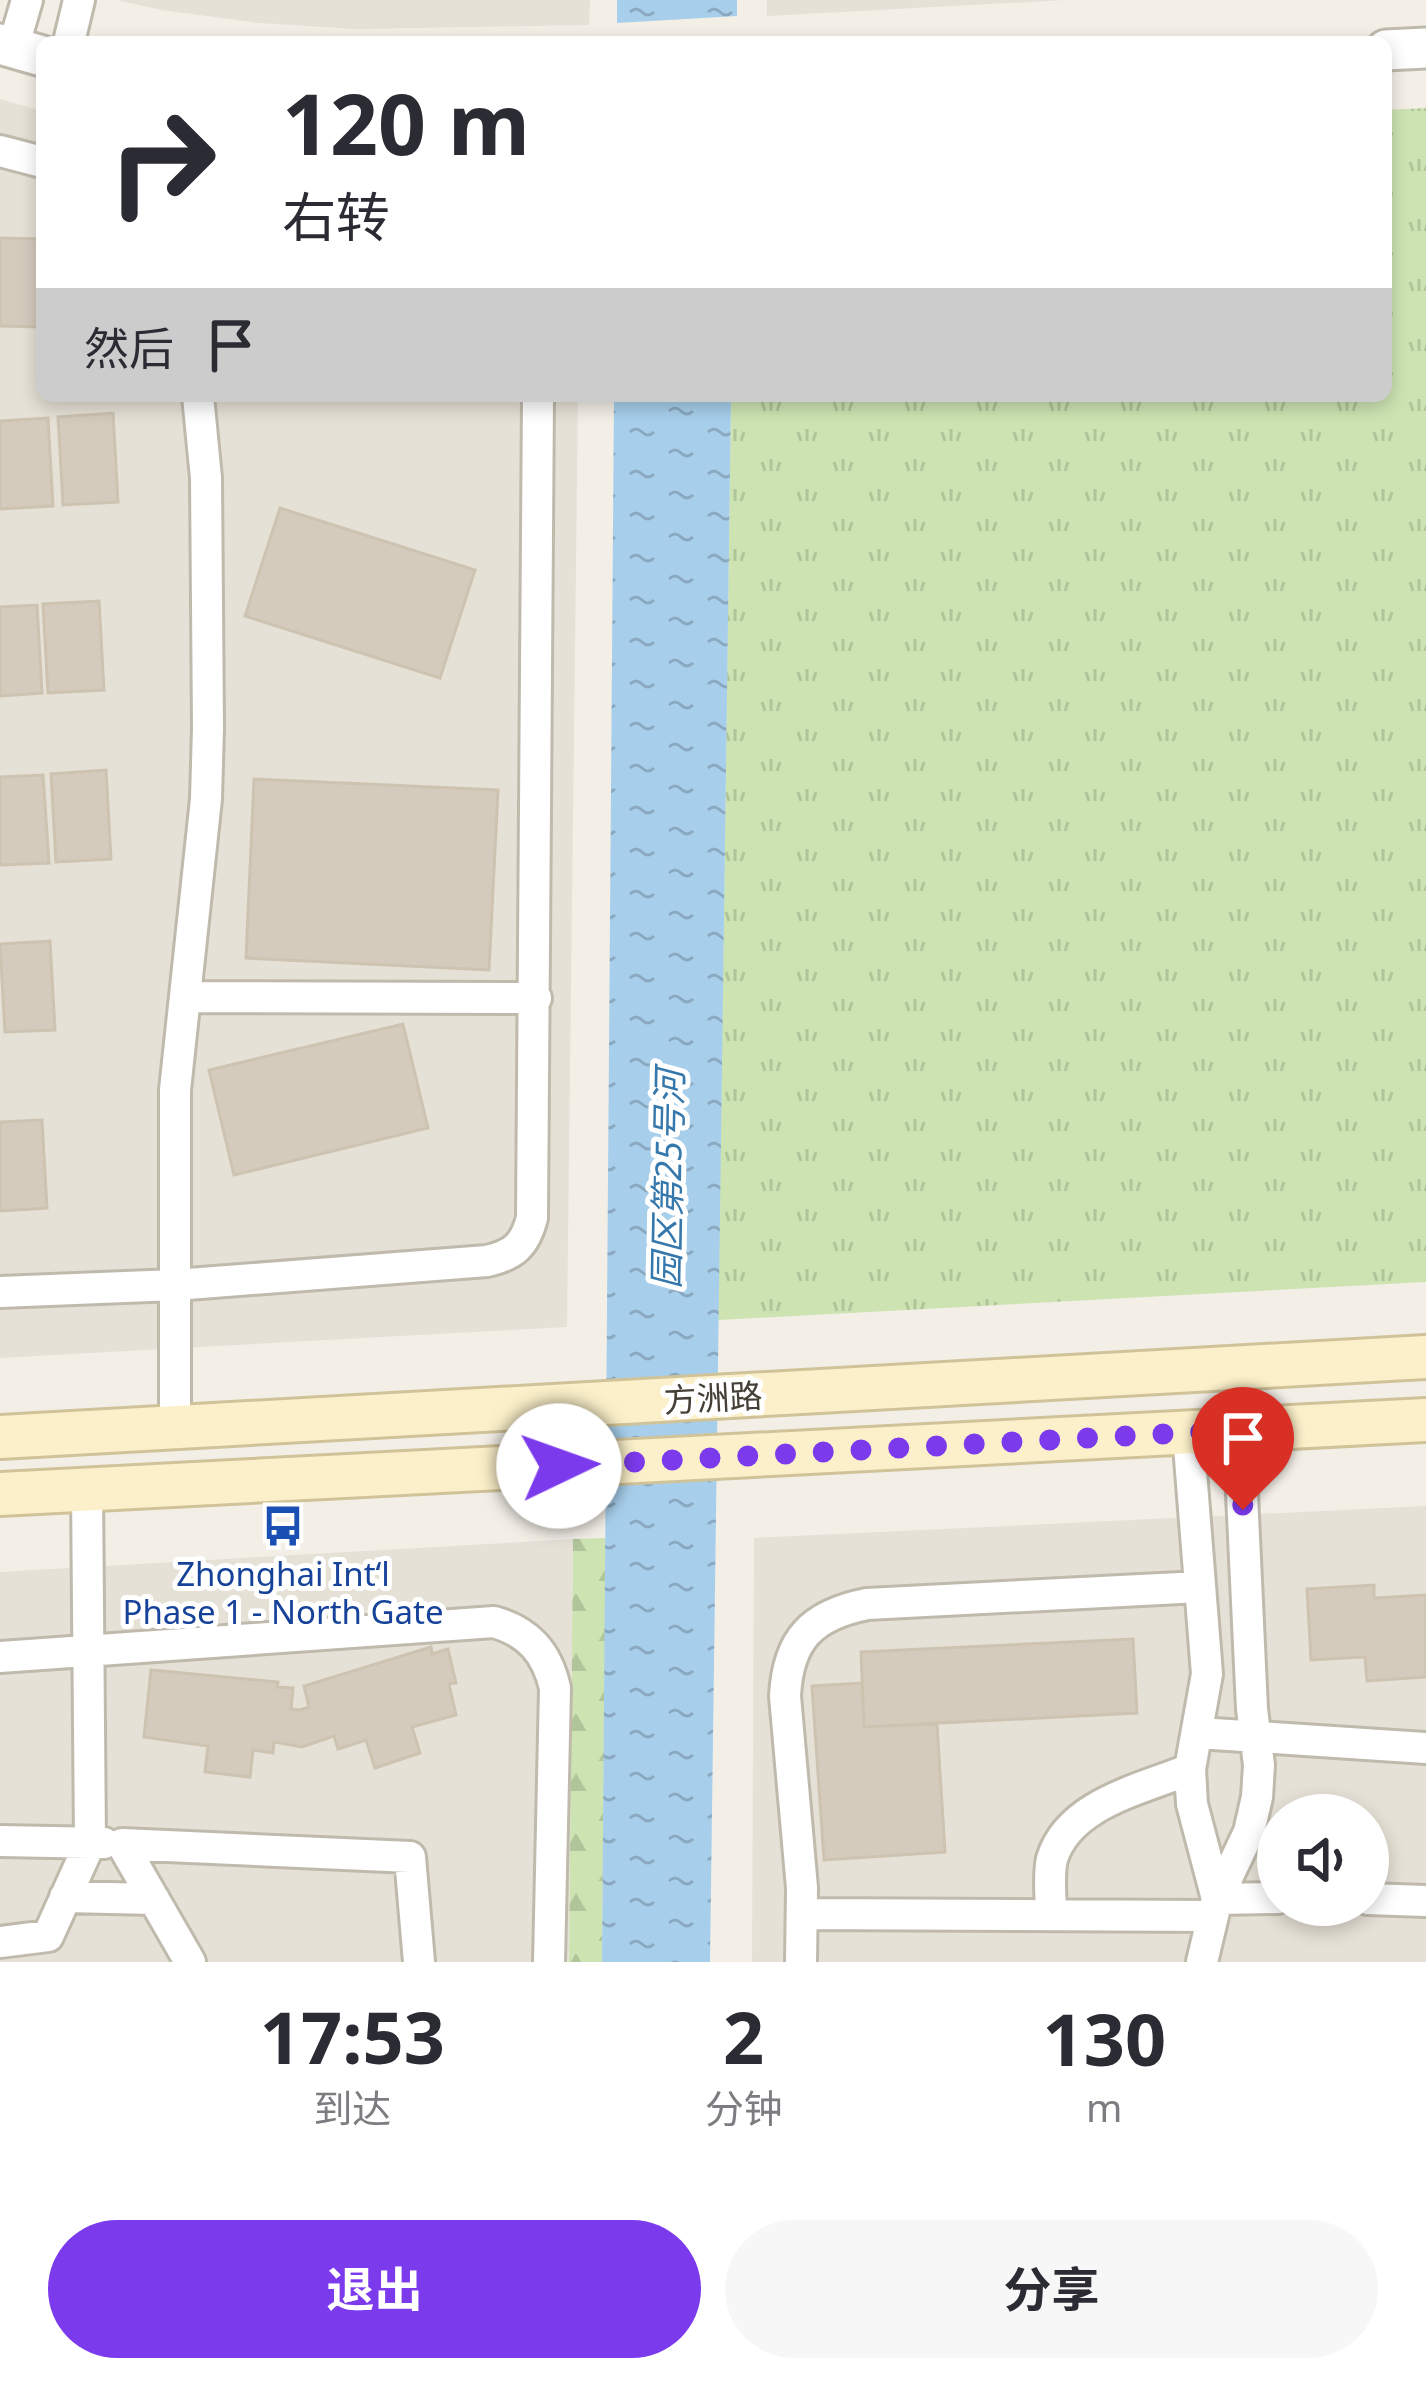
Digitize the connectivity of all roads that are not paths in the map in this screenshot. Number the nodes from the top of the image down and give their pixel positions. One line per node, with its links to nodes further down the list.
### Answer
1 (28, 0): 5 (street)
2 (80, 0): 3 (street)
3 (71, 36)
4 (1426, 48): 6 (street)
5 (18, 49)
6 (1392, 50)
7 (0, 151): 8 (street)
8 (36, 160)
9 (199, 402): 11 (street)
10 (538, 402): 12 (street)
11 (187, 997): 12 (street); 13 (street)
12 (536, 998): 13 (street)
13 (175, 1285): 14 (street); 17 (street)
14 (0, 1292)
15 (1426, 1357): 17 (main road, 方洲路)
16 (1426, 1420): 18 (main road, 方洲路)
17 (175, 1428): 20 (main road, 方洲路)
18 (1239, 1430): 19 (main road, 方洲路); 27 (street)
19 (1189, 1433): 21 (main road, 方洲路); 23 (street)
20 (0, 1437)
21 (87, 1488): 22 (main road, 方洲路); 24 (street)
22 (0, 1494)
23 (1199, 1586): 26 (street); 39 (street)
24 (86, 1652): 25 (street); 31 (street); 44 (street)
25 (0, 1657)
26 (1198, 1733): 27 (street); 29 (street)
27 (1257, 1738): 28 (street); 38 (street)
28 (1426, 1748)
29 (1190, 1769): 38 (street); 40 (street)
30 (0, 1841): 31 (street)
31 (90, 1843): 32 (street); 33 (street)
32 (122, 1844): 34 (street); 43 (street)
33 (65, 1898): 34 (street); 41 (street)
34 (154, 1899): 42 (street)
35 (1389, 1900): 37 (street)
36 (1257, 1901): 38 (street)
37 (1425, 1901)
38 (1215, 1908): 40 (street); 46 (street)
39 (802, 1914): 40 (street); 45 (street)
40 (1051, 1915)
41 (0, 1942)
42 (190, 1962)
43 (419, 1962)
44 (549, 1962)
45 (802, 1962)
46 (1202, 1962)

